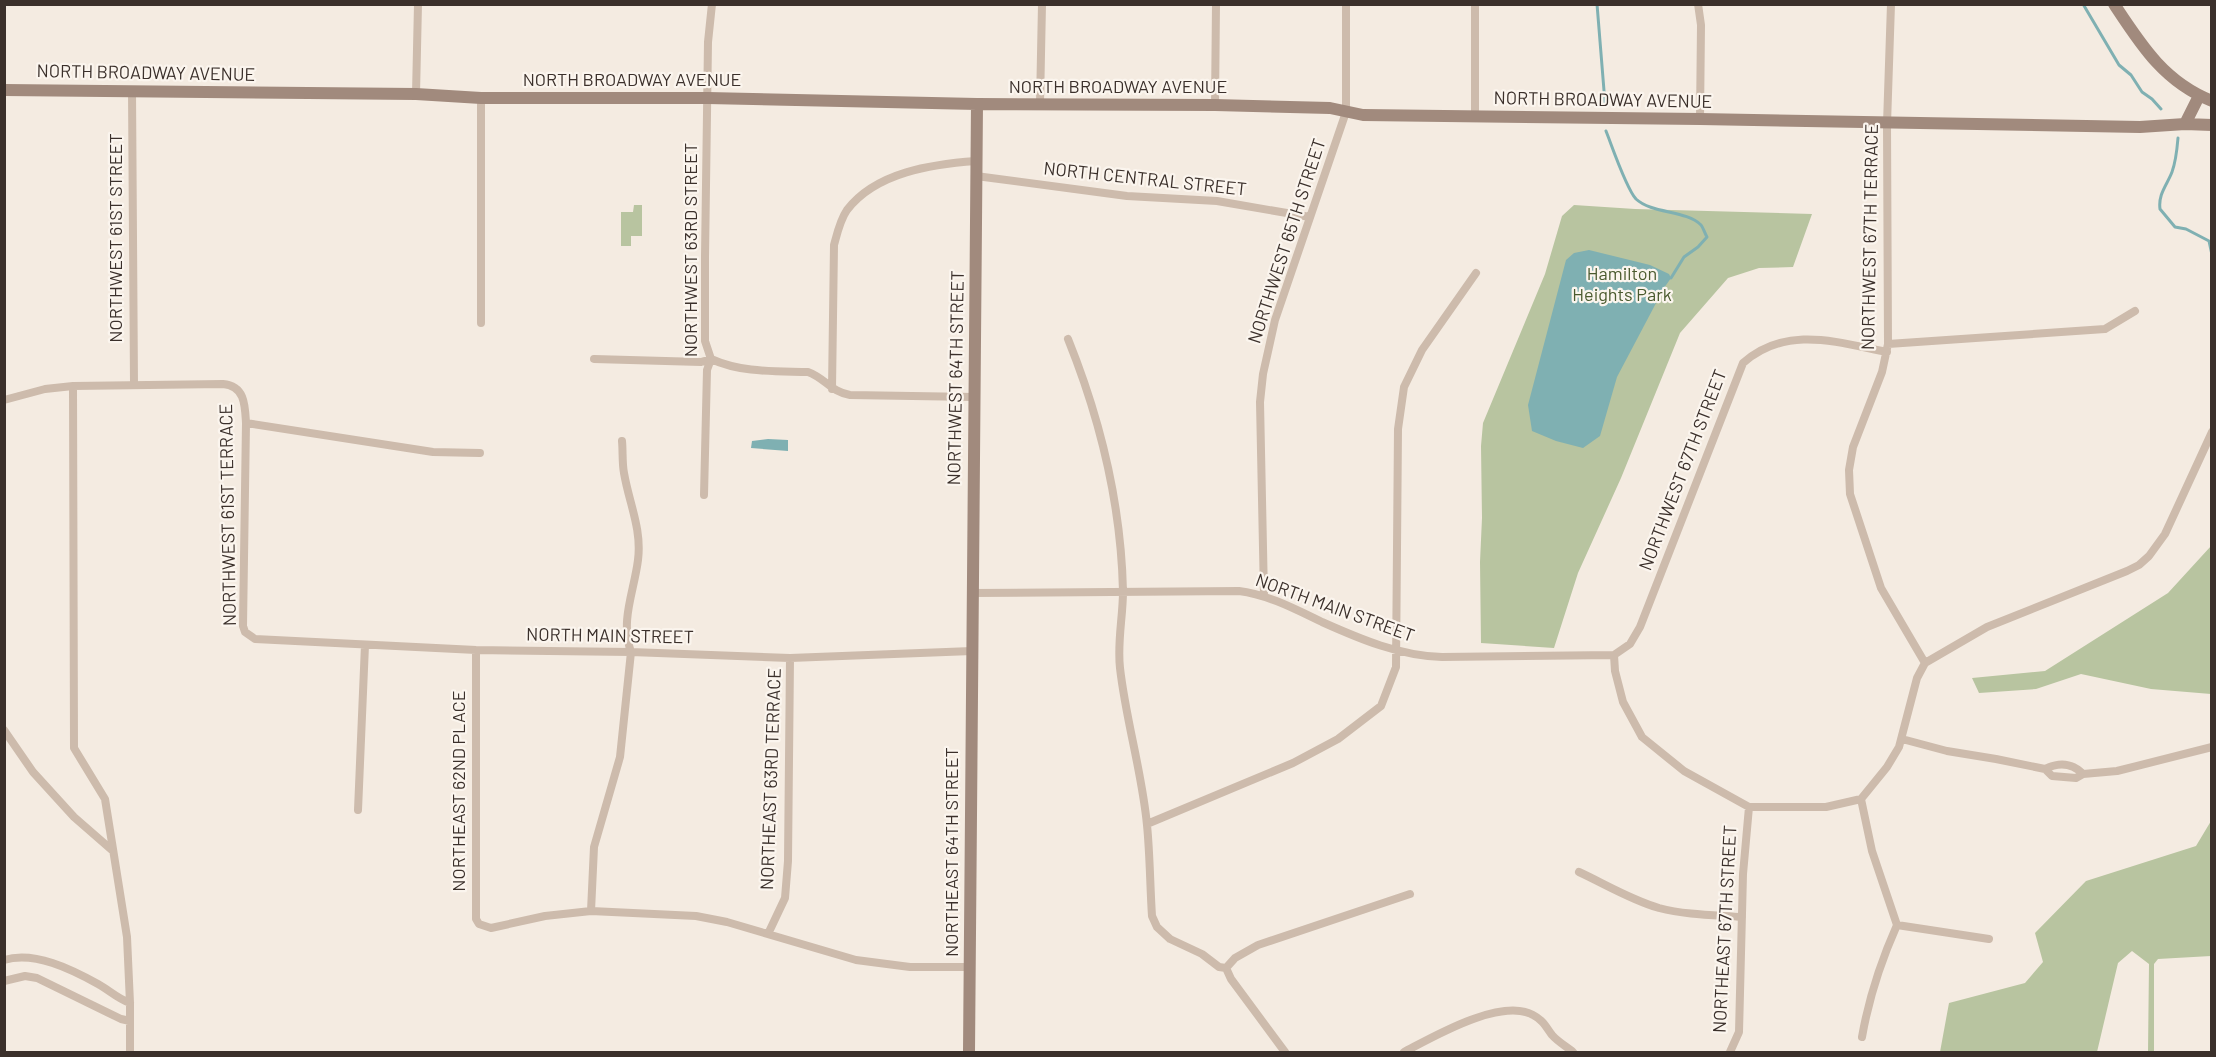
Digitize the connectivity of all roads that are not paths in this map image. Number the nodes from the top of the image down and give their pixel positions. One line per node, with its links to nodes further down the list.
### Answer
1 (418, 4): 12 (street)
2 (712, 4): 15 (street, NORTHWEST 63RD STREET)
3 (1042, 4): 18 (street)
4 (1216, 4): 19 (street)
5 (1346, 4): 20 (street, NORTHWEST 65TH STREET)
6 (1475, 4): 21 (street)
7 (1698, 4): 22 (street)
8 (1891, 4): 23 (street, NORTHWEST 67TH TERRACE)
9 (2114, 4): 13 (street)
10 (4, 90): 11 (street, NORTH BROADWAY AVENUE)
11 (132, 91): 12 (street, NORTH BROADWAY AVENUE); 36 (street, NORTHWEST 61ST STREET)
12 (416, 94): 14 (street, NORTH BROADWAY AVENUE)
13 (2199, 96): 16 (street); 24 (street)
14 (482, 98): 15 (street, NORTH BROADWAY AVENUE); 31 (street)
15 (708, 98): 17 (street, NORTH BROADWAY AVENUE); 35 (street, NORTHWEST 63RD STREET)
16 (2211, 101)
17 (977, 104): 18 (street, NORTH BROADWAY AVENUE); 26 (street, NORTHWEST 64TH STREET)
18 (1040, 104): 19 (street, NORTH BROADWAY AVENUE)
19 (1215, 105): 20 (street, NORTH BROADWAY AVENUE)
20 (1346, 112): 21 (street, NORTH BROADWAY AVENUE); 28 (street, NORTHWEST 65TH STREET)
21 (1475, 116): 22 (street, NORTH BROADWAY AVENUE)
22 (1700, 119): 23 (street, NORTH BROADWAY AVENUE)
23 (1887, 124): 24 (street, NORTH BROADWAY AVENUE); 33 (street, NORTHWEST 67TH TERRACE)
24 (2185, 124): 25 (street, NORTH BROADWAY AVENUE)
25 (2211, 125)
26 (976, 161): 27 (street, NORTHWEST 64TH STREET); 38 (street)
27 (976, 176): 28 (street, NORTH CENTRAL STREET); 39 (street, NORTHWEST 64TH STREET)
28 (1310, 217): 48 (street, NORTHWEST 65TH STREET)
29 (1476, 273): 53 (street)
30 (2135, 311): 33 (street, NORTHWEST 67TH STREET)
31 (482, 323)
32 (1068, 339): 46 (street)
33 (1887, 348): 55 (street, NORTHWEST 67TH STREET); 57 (street, NORTHWEST 67TH TERRACE)
34 (594, 359): 35 (street)
35 (711, 359): 38 (street); 45 (street, NORTHWEST 63RD STREET)
36 (134, 384): 37 (street); 41 (street, NORTHWEST 61ST TERRACE)
37 (73, 386): 40 (street); 65 (street)
38 (832, 389): 39 (street)
39 (974, 397): 47 (street, NORTHWEST 64TH STREET)
40 (4, 400)
41 (246, 423): 44 (street); 49 (street, NORTHWEST 61ST TERRACE)
42 (2211, 432): 57 (street)
43 (622, 441): 54 (street)
44 (480, 453)
45 (704, 495)
46 (1123, 592): 47 (street, NORTH MAIN STREET); 48 (street, NORTH MAIN STREET); 64 (street)
47 (972, 593): 52 (street, NORTHWEST 64TH STREET)
48 (1264, 596): 53 (street, NORTH MAIN STREET)
49 (249, 636): 50 (street, NORTH MAIN STREET)
50 (365, 645): 51 (street, NORTH MAIN STREET); 63 (street)
51 (476, 650): 54 (street, NORTH MAIN STREET); 68 (street, NORTHEAST 62ND PLACE)
52 (972, 651): 56 (street, NORTH MAIN STREET); 74 (street, NORTHEAST 64TH STREET)
53 (1397, 651): 55 (street, NORTH MAIN STREET); 64 (street)
54 (631, 652): 56 (street, NORTH MAIN STREET); 68 (street)
55 (1614, 655): 62 (street, NORTHEAST 67TH STREET)
56 (790, 658): 71 (street, NORTHEAST 63RD TERRACE)
57 (1925, 663): 59 (street)
58 (4, 730): 65 (street)
59 (1902, 739): 60 (street); 61 (street)
60 (2211, 747)
61 (1861, 799): 62 (street); 70 (street)
62 (1749, 807): 69 (street, NORTHEAST 67TH STREET)
63 (358, 810)
64 (1147, 824): 75 (street)
65 (113, 851): 77 (street)
66 (1579, 872): 69 (street)
67 (1410, 894): 75 (street)
68 (591, 911): 71 (street)
69 (1742, 917): 85 (street, NORTHEAST 67TH STREET)
70 (1897, 925): 72 (street); 79 (street)
71 (768, 934): 74 (street)
72 (1989, 939)
73 (4, 960): 77 (street)
74 (970, 967): 81 (street, NORTHEAST 64TH STREET)
75 (1226, 968): 82 (street)
76 (4, 981): 78 (street)
77 (130, 1003): 78 (street)
78 (130, 1021): 80 (street)
79 (1862, 1037)
80 (130, 1053)
81 (969, 1053)
82 (1285, 1053)
83 (1404, 1053): 84 (street)
84 (1573, 1053)
85 (1730, 1053)

